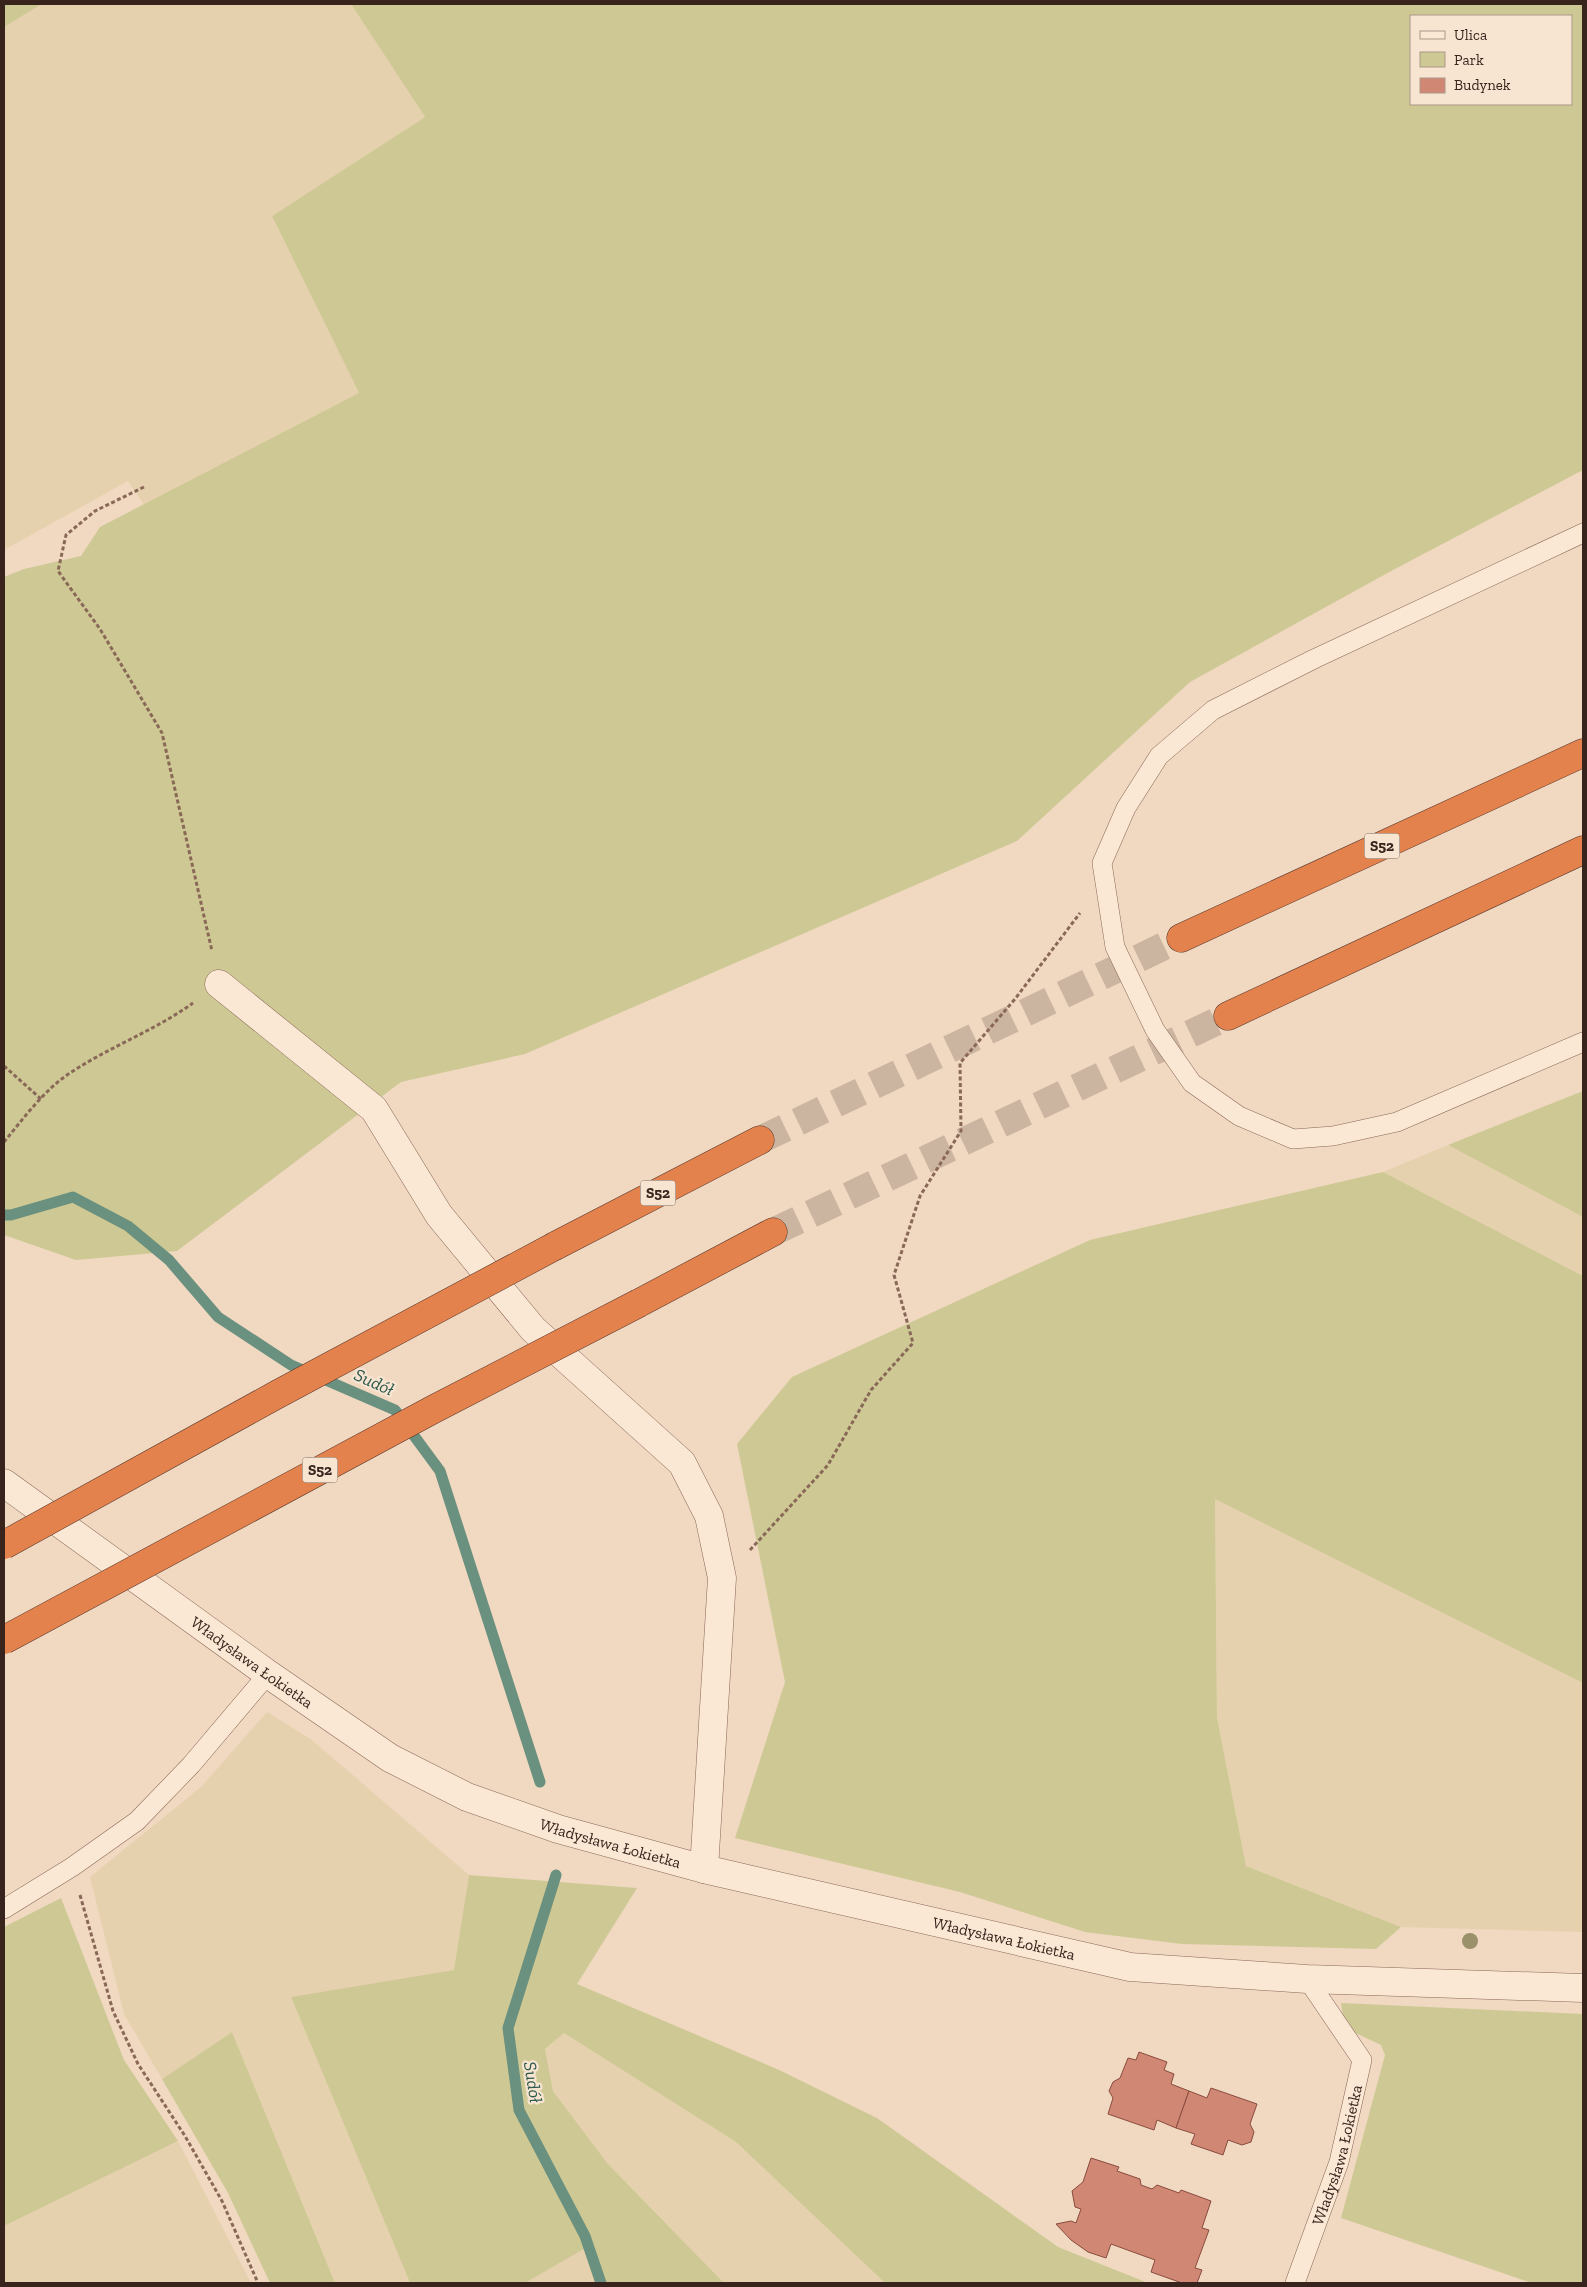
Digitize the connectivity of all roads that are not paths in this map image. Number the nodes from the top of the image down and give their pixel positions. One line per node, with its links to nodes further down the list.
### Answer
1 (1583, 534): 7 (lane)
2 (1583, 753): 4 (highway, S52)
3 (1583, 850): 6 (highway)
4 (1180, 938)
5 (219, 984): 14 (street)
6 (1228, 1016)
7 (1583, 1042)
8 (760, 1140): 11 (highway, S52, bridge)
9 (773, 1232): 12 (highway, S52, bridge)
10 (4, 1483): 13 (street, Władysława Łokietka)
11 (4, 1545)
12 (4, 1640)
13 (268, 1674): 14 (street, Władysława Łokietka); 15 (lane)
14 (704, 1869): 16 (street, Władysława Łokietka)
15 (4, 1909)
16 (1307, 1979): 17 (street, Władysława Łokietka); 18 (lane, Władysława Łokietka)
17 (1583, 1988)
18 (1295, 2283)

